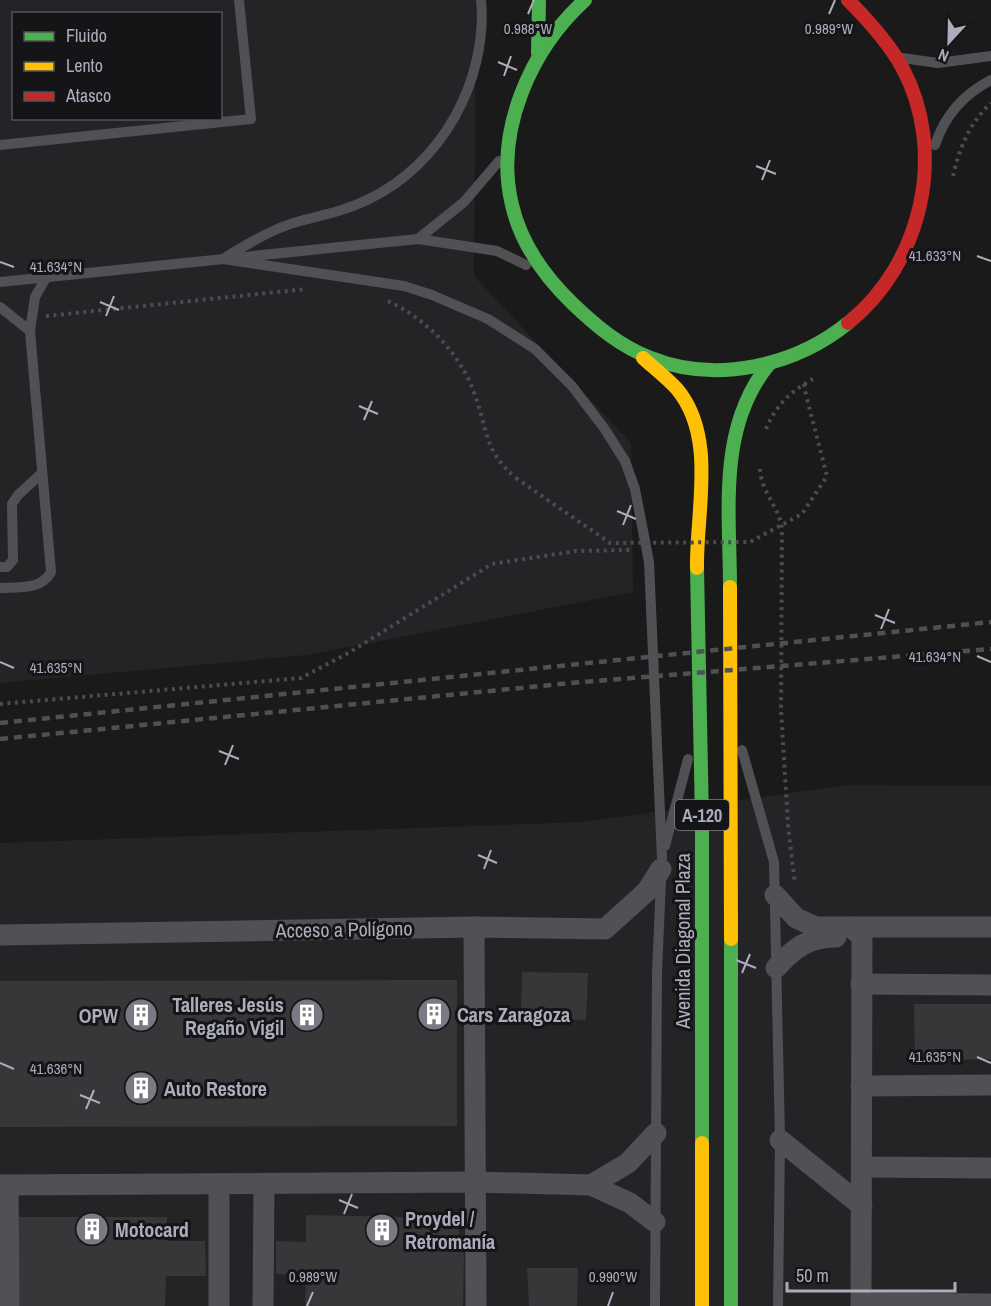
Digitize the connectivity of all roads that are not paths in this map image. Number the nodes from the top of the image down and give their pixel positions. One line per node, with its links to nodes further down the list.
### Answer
1 (239, 0): 10 (lane)
2 (481, 0): 14 (lane)
3 (539, 0): 6 (main road)
4 (585, 0): 6 (main road)
5 (848, 0): 8 (main road)
6 (538, 53): 11 (main road)
7 (991, 56): 8 (lane)
8 (898, 58): 12 (main road)
9 (991, 80): 12 (lane)
10 (0, 146)
11 (509, 148): 13 (lane); 17 (main road)
12 (925, 186): 21 (main road)
13 (418, 239): 14 (lane); 17 (lane)
14 (223, 259): 15 (lane); 27 (lane)
15 (46, 276): 16 (lane); 19 (lane)
16 (0, 282)
17 (550, 282): 20 (main road)
18 (0, 307): 19 (lane)
19 (30, 331): 22 (lane)
20 (632, 349): 21 (main road); 25 (main road, Avenida Diagonal Plaza / A-120)
21 (770, 363): 26 (main road, A-120)
22 (42, 473): 23 (lane); 24 (lane)
23 (0, 567)
24 (0, 588)
25 (700, 706): 27 (lane); 57 (main road, Avenida Diagonal Plaza / A-120)
26 (730, 715): 28 (lane); 58 (main road, A-120)
27 (662, 864): 29 (street, Acceso a Polígono); 39 (lane)
28 (775, 895): 31 (street); 34 (lane)
29 (474, 927): 32 (street, Acceso a Polígono); 43 (street)
30 (991, 927): 31 (street)
31 (856, 932): 33 (street); 34 (street); 35 (street)
32 (0, 935)
33 (991, 938)
34 (776, 968): 40 (lane)
35 (861, 984): 36 (street); 38 (street)
36 (991, 985)
37 (991, 1085): 38 (street)
38 (861, 1086): 41 (street)
39 (656, 1133): 47 (street); 49 (lane)
40 (780, 1140): 48 (street); 59 (lane)
41 (862, 1167): 42 (street); 48 (street)
42 (991, 1168)
43 (476, 1182): 46 (street); 47 (street); 55 (street)
44 (219, 1184): 45 (street); 46 (street); 53 (street)
45 (4, 1185): 52 (street)
46 (264, 1185): 54 (street)
47 (591, 1185): 49 (street)
48 (862, 1206): 51 (street)
49 (656, 1222): 56 (lane)
50 (991, 1304): 51 (street)
51 (862, 1305)
52 (9, 1306)
53 (219, 1306)
54 (264, 1306)
55 (476, 1306)
56 (655, 1306)
57 (702, 1306)
58 (731, 1306)
59 (778, 1306)

